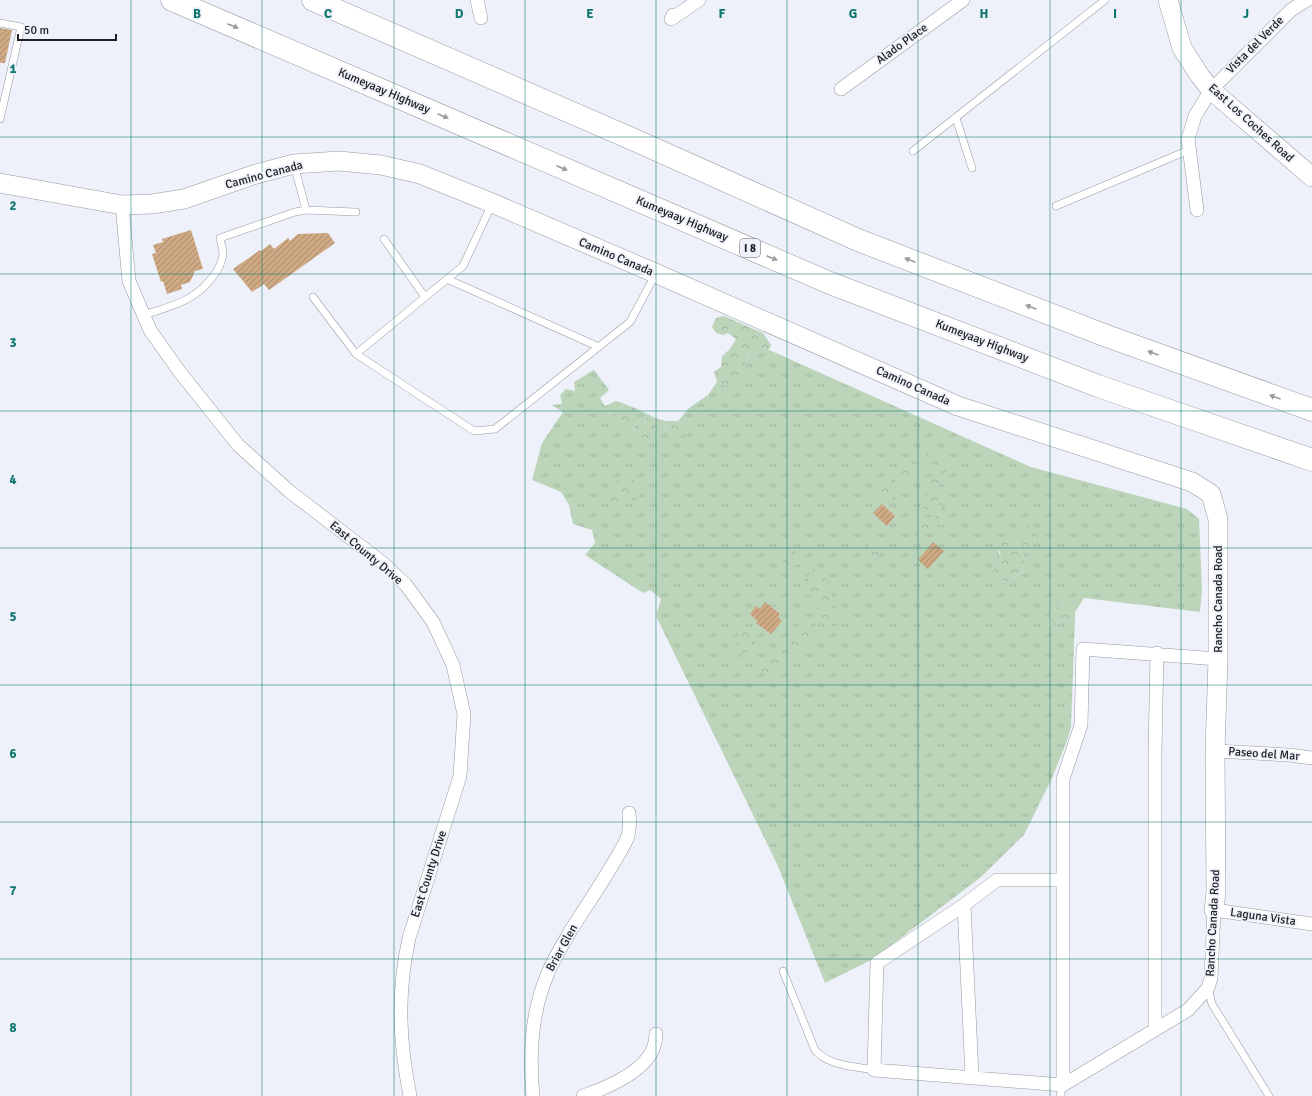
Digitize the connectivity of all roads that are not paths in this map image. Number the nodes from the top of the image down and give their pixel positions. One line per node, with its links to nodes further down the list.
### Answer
1 (159, 0): 10 (highway)
2 (172, 0): 10 (highway, Kumeyaay Highway / I 8)
3 (477, 0): 12 (street)
4 (699, 0): 11 (street)
5 (963, 0): 14 (street, Alado Place)
6 (1105, 0): 16 (lane)
7 (1168, 0): 15 (street, East Los Coches Road)
8 (1307, 0): 15 (street, Vista del Verde)
9 (321, 2): 38 (highway, one-way to 9)
10 (198, 11): 39 (highway, Kumeyaay Highway / I 8, one-way to 39)
11 (673, 15)
12 (481, 18)
13 (0, 23): 17 (lane)
14 (841, 89)
15 (1211, 90): 18 (street, Vista del Verde); 22 (street, East Los Coches Road)
16 (956, 118): 19 (lane); 21 (lane)
17 (0, 119)
18 (1189, 150): 26 (lane); 28 (street, Vista del Verde)
19 (913, 151)
20 (294, 164): 24 (street, Camino Canada); 25 (street, Camino Canada); 27 (lane)
21 (972, 168)
22 (1312, 177)
23 (0, 183): 25 (street, Camino Canada)
24 (492, 203): 31 (street, Camino Canada); 32 (lane)
25 (122, 205): 35 (street, East County Drive)
26 (1056, 206)
27 (306, 210): 29 (lane); 35 (lane)
28 (1197, 210)
29 (356, 212)
30 (384, 239): 34 (lane)
31 (655, 273): 36 (lane); 40 (street, Camino Canada)
32 (447, 279): 34 (lane); 36 (lane)
33 (313, 296): 37 (lane)
34 (425, 297): 37 (lane)
35 (144, 315): 57 (street, East County Drive)
36 (598, 347): 37 (lane)
37 (356, 354)
38 (1312, 410)
39 (1312, 460)
40 (1211, 494): 42 (street, Rancho Canada Road)
41 (1157, 654): 42 (street); 46 (street); 52 (street)
42 (1218, 659): 43 (street, Rancho Canada Road)
43 (1215, 751): 44 (street, Paseo del Mar); 48 (street, Rancho Canada Road)
44 (1312, 758)
45 (629, 813): 58 (street, Briar Glen)
46 (1063, 880): 47 (street); 56 (street)
47 (964, 905): 54 (street); 55 (street)
48 (1214, 910): 49 (street, Laguna Vista); 51 (street, Rancho Canada Road)
49 (1312, 924)
50 (783, 971): 54 (lane)
51 (1208, 988): 52 (street, Rancho Canada Road); 60 (lane)
52 (1155, 1030): 56 (street, Rancho Canada Road)
53 (656, 1034): 59 (street)
54 (874, 1070): 55 (street)
55 (972, 1076): 56 (street)
56 (1061, 1090)
57 (410, 1096)
58 (533, 1096)
59 (583, 1096)
60 (1269, 1096)

